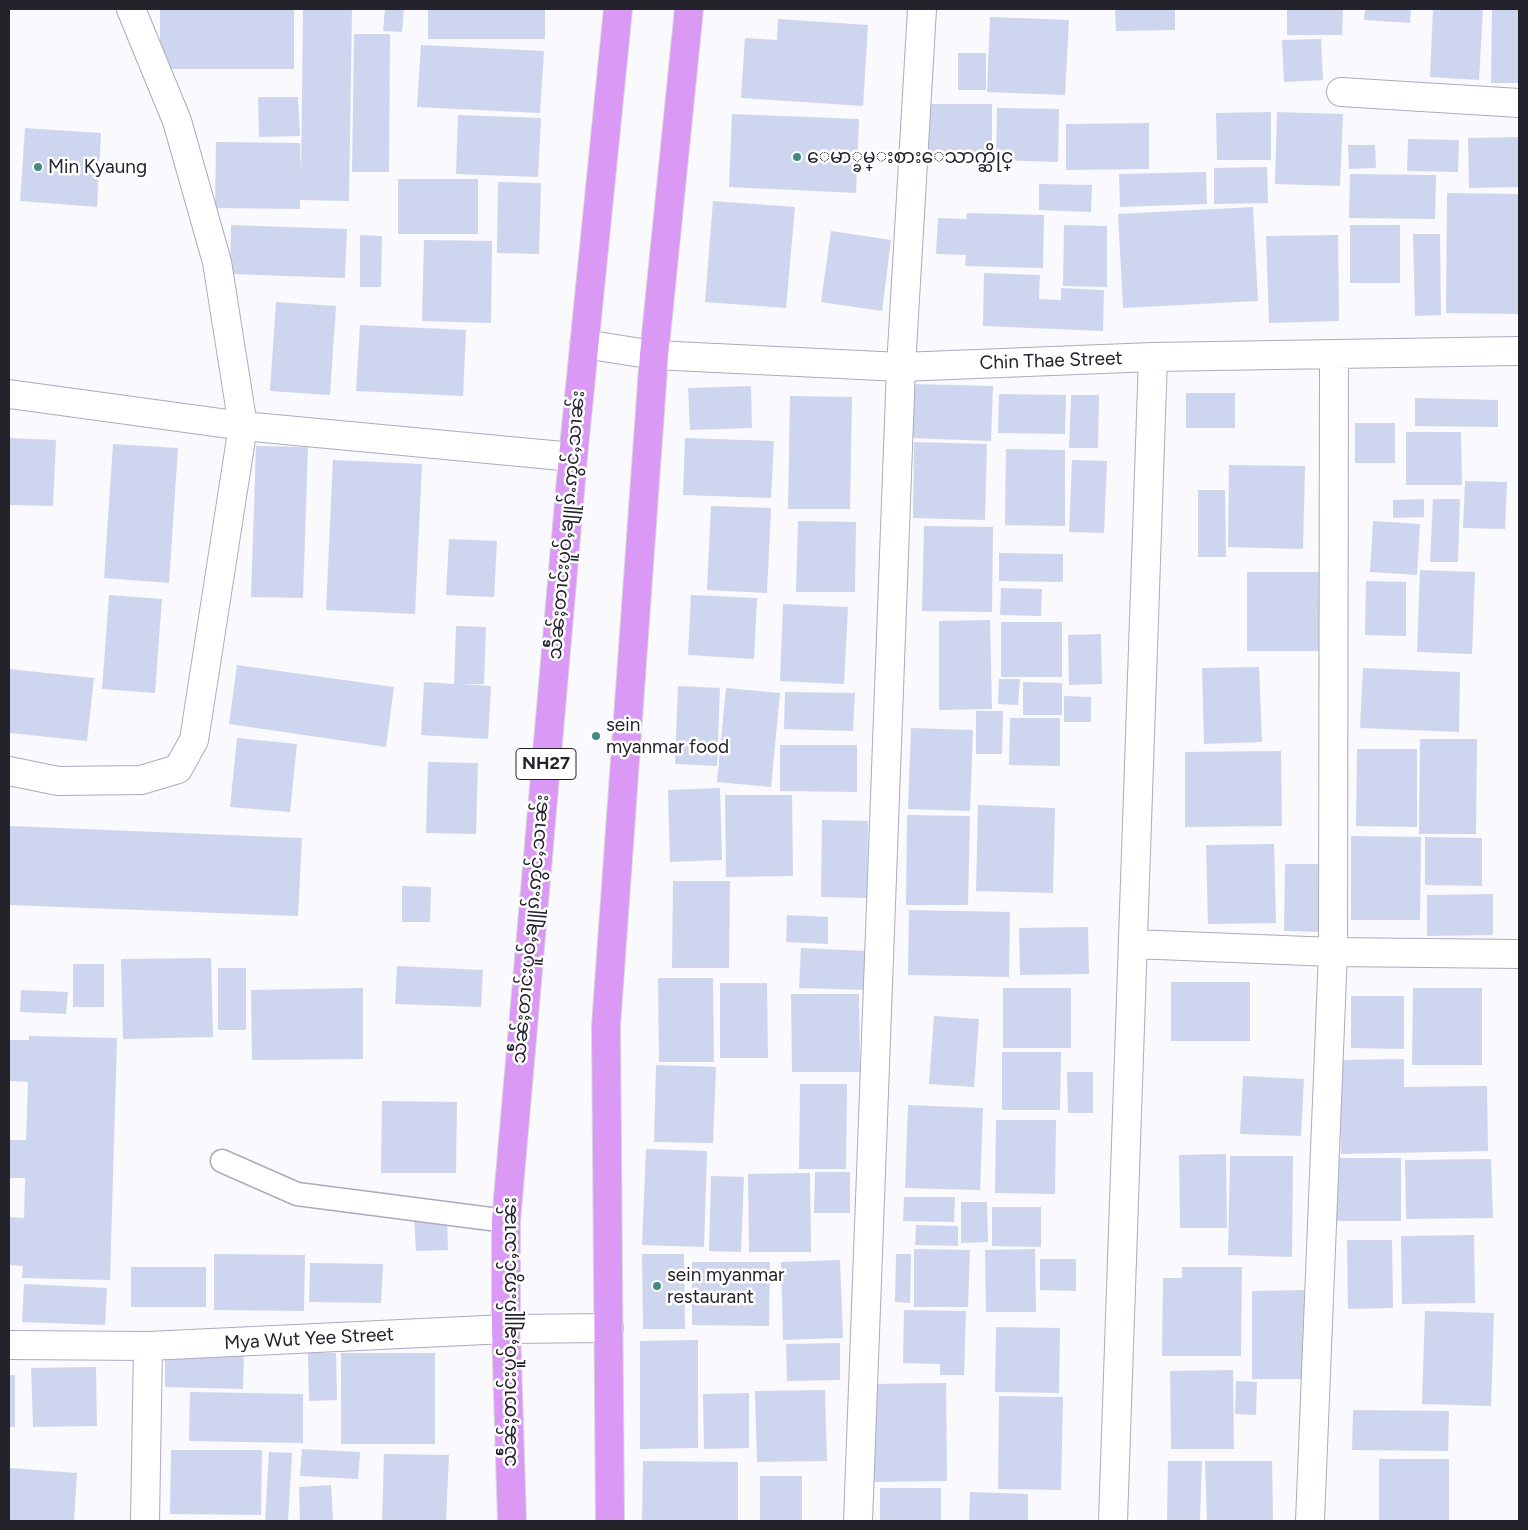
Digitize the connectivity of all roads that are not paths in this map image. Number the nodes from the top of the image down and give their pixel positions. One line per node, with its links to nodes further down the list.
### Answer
1 (131, 9): 14 (street)
2 (618, 9): 7 (highway, သဵႅၼ်ႈတၢင်းပူဝ်ႇၶျူၵ်ႉဢွင်ႇသၢၼ်း / NH27)
3 (690, 9): 10 (highway)
4 (922, 9): 12 (street)
5 (1341, 92): 6 (street)
6 (1519, 103)
7 (584, 344): 10 (street, Chin Thae Street); 15 (highway, သဵႅၼ်ႈတၢင်းပူဝ်ႇၶျူၵ်ႉဢွင်ႇသၢၼ်း / NH27)
8 (1519, 351): 9 (street, Chin Thae Street)
9 (1334, 354): 11 (street, Chin Thae Street); 18 (street)
10 (654, 355): 12 (street, Chin Thae Street); 22 (highway)
11 (1153, 357): 12 (street, Chin Thae Street); 17 (street)
12 (901, 367): 29 (street)
13 (9, 394): 14 (street)
14 (243, 426): 15 (street); 16 (street)
15 (573, 457): 21 (highway, သဵႅၼ်ႈတၢင်းပူဝ်ႇၶျူၵ်ႉဢွင်ႇသၢၼ်း / NH27)
16 (9, 771)
17 (1133, 944): 18 (street); 30 (street)
18 (1333, 952): 19 (street); 31 (street)
19 (1519, 954)
20 (222, 1161): 21 (lane)
21 (506, 1221): 23 (highway, သဵႅၼ်ႈတၢင်းပူဝ်ႇၶျူၵ်ႉဢွင်ႇသၢၼ်း / NH27)
22 (609, 1328): 23 (street, Mya Wut Yee Street); 28 (highway)
23 (506, 1329): 25 (street, Mya Wut Yee Street); 27 (highway, သဵႅၼ်ႈတၢင်းပူဝ်ႇၶျူၵ်ႉဢွင်ႇသၢၼ်း / NH27)
24 (9, 1345): 25 (street, Mya Wut Yee Street)
25 (148, 1346): 26 (street)
26 (145, 1521)
27 (512, 1521)
28 (610, 1521)
29 (858, 1521)
30 (1113, 1521)
31 (1310, 1521)

